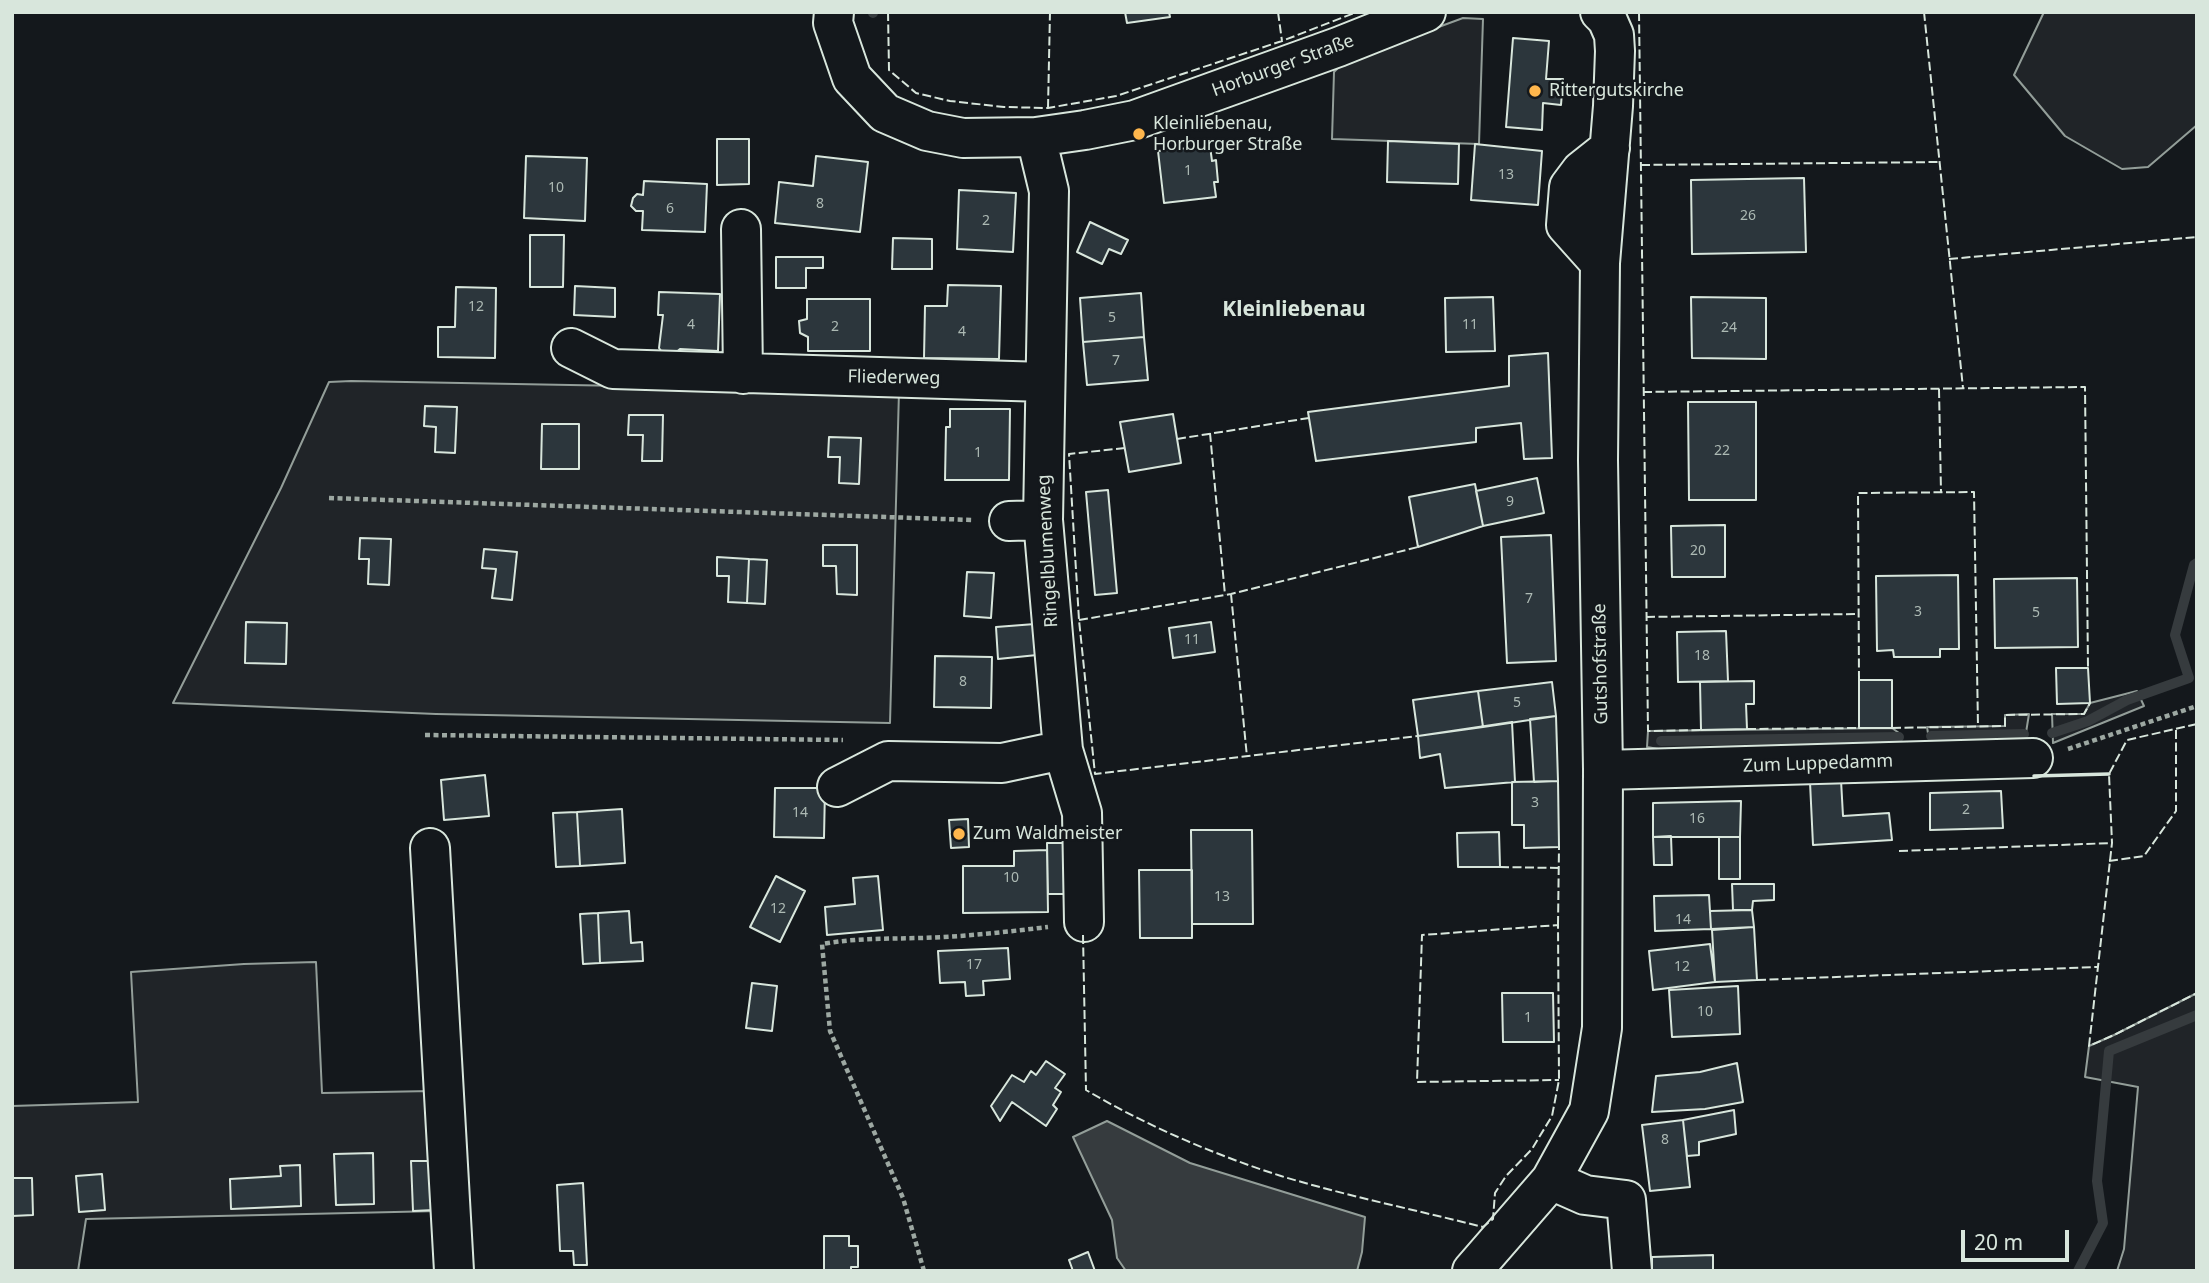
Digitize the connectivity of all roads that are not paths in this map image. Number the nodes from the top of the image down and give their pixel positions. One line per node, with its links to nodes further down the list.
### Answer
1 (834, 12): 4 (street, Horburger Straße)
2 (1426, 12): 4 (street, Horburger Straße)
3 (1607, 14): 11 (street, Gutshofstraße)
4 (1036, 136): 8 (street, Ringelblumenweg)
5 (741, 229): 7 (street)
6 (571, 348): 7 (street, Fliederweg)
7 (743, 374): 8 (street, Fliederweg)
8 (1045, 382): 9 (street, Ringelblumenweg)
9 (1063, 750): 12 (street); 14 (street, Ringelblumenweg)
10 (2033, 758): 11 (street, Zum Luppedamm)
11 (1603, 770): 15 (street, Gutshofstraße)
12 (837, 787)
13 (430, 848): 16 (street)
14 (1084, 922)
15 (1551, 1180): 17 (street, Gutshofstraße); 18 (street)
16 (454, 1271)
17 (1472, 1271)
18 (1632, 1271)

